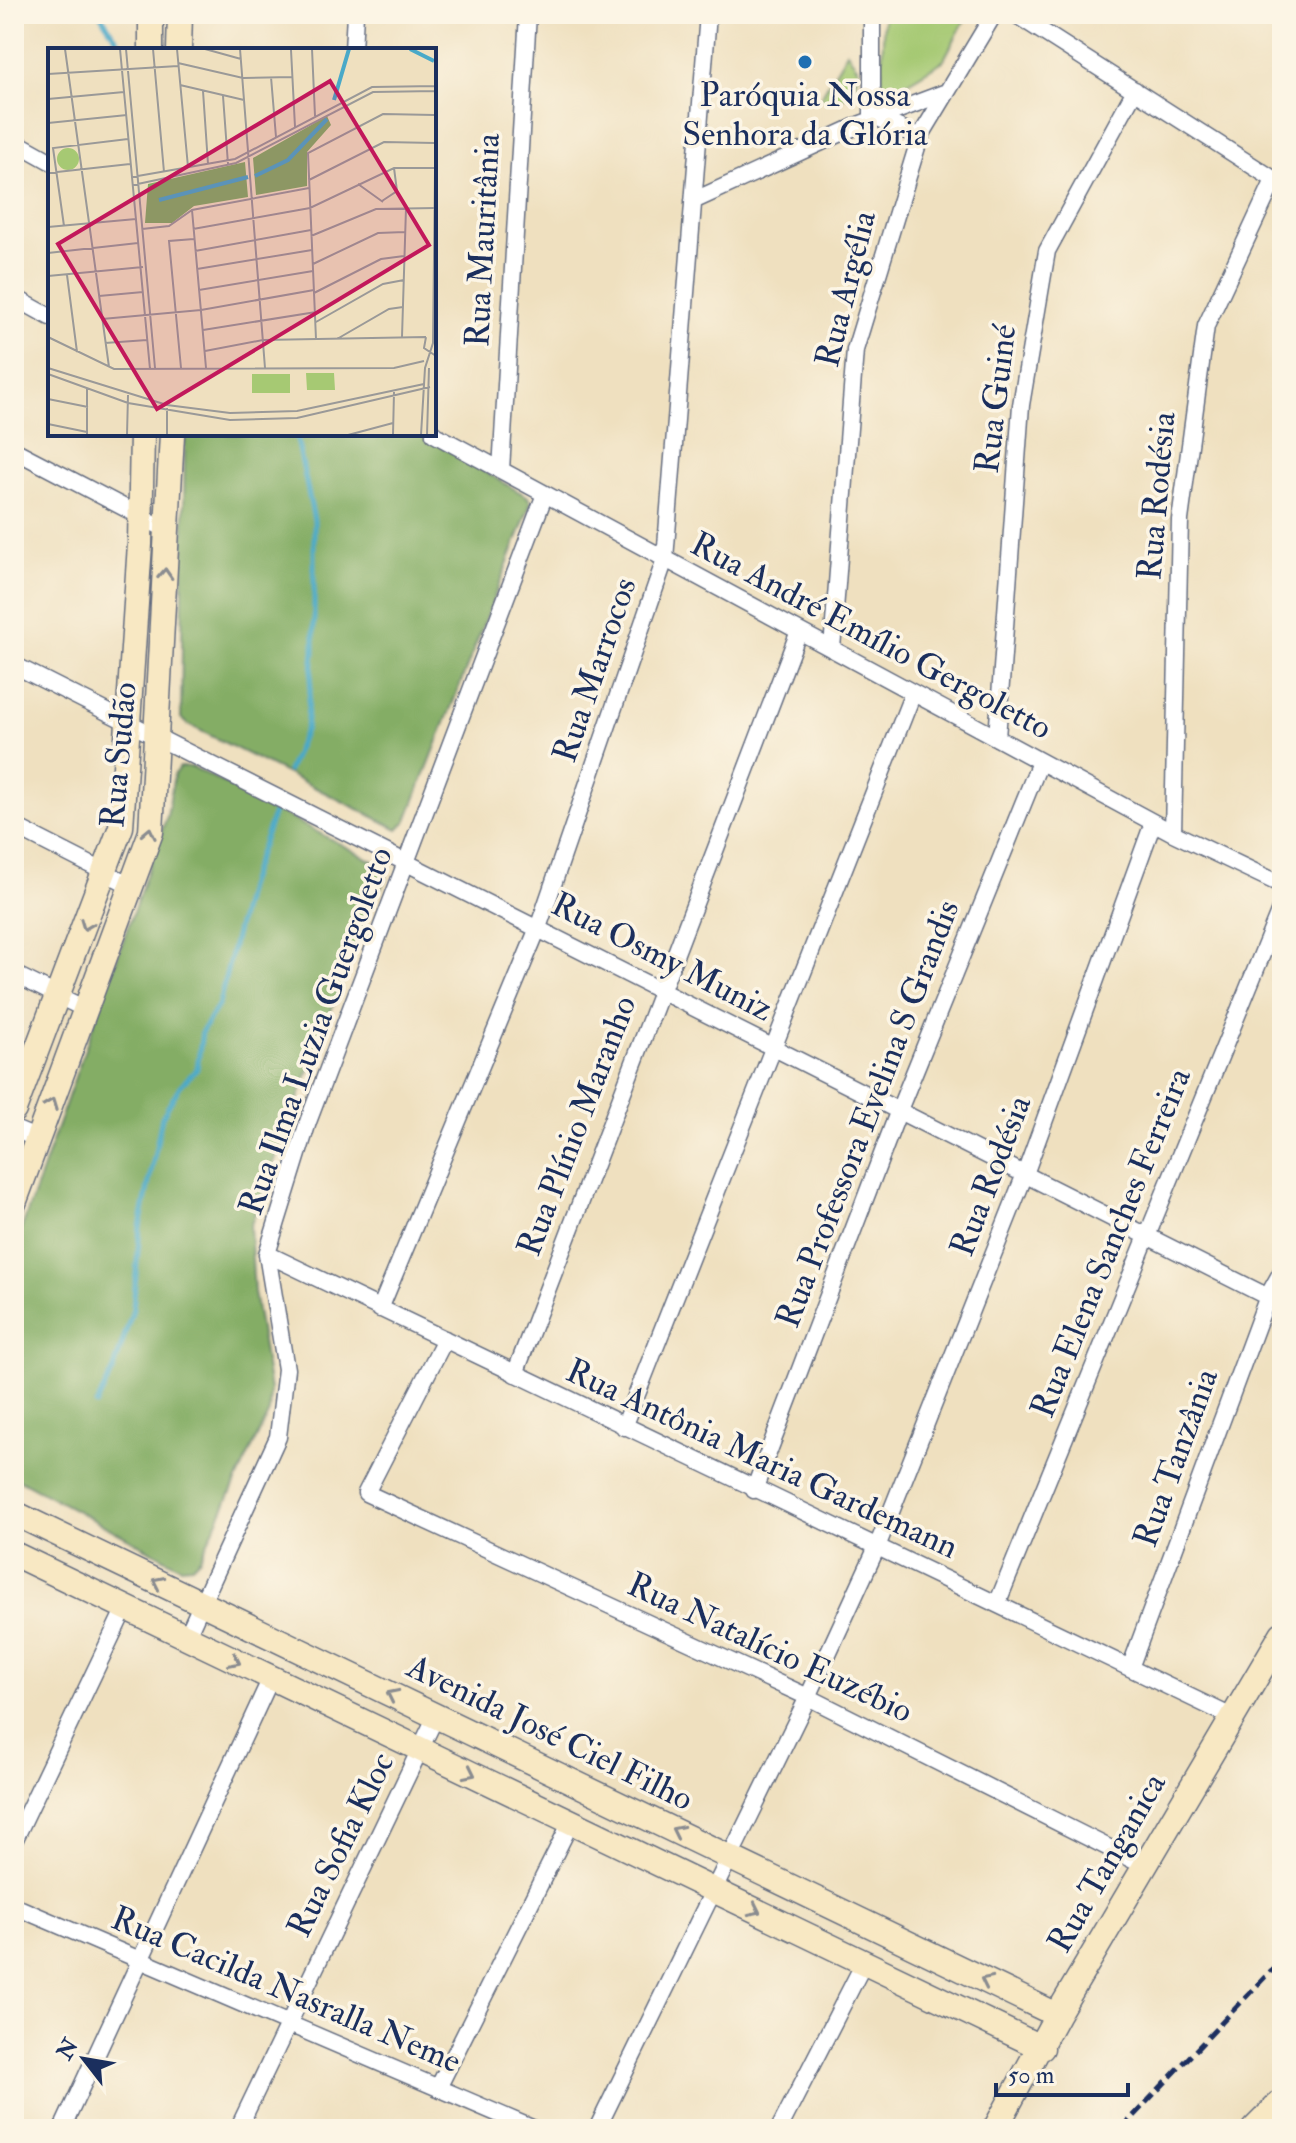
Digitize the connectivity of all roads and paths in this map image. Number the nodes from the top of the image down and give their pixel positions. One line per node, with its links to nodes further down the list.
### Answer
1 (151, 14): 9 (street)
2 (180, 14): 10 (street)
3 (355, 14): 11 (street)
4 (528, 14): 26 (street, Rua Mauritânia)
5 (708, 14): 19 (street, Rua Marrocos)
6 (872, 14): 14 (street)
7 (994, 14): 13 (street, Rua Argélia)
8 (1015, 14): 12 (street)
9 (151, 48)
10 (179, 48)
11 (353, 48)
12 (1135, 90): 18 (street); 37 (street, Rua Guiné)
13 (944, 93): 14 (street); 15 (street, Rua Argélia)
14 (875, 119): 15 (street); 19 (street)
15 (920, 137): 32 (street, Rua Argélia)
16 (14, 141): 17 (street)
17 (48, 160)
18 (1278, 182): 41 (street, Rua Rodésia)
19 (693, 201): 30 (street, Rua Marrocos)
20 (14, 297): 21 (street)
21 (48, 316)
22 (436, 435): 26 (street, Rua André Emílio Gergoletto)
23 (142, 436): 28 (street, Rua Sudão)
24 (172, 436): 29 (street, Rua Sudão)
25 (14, 450): 28 (street)
26 (501, 470): 27 (street, Rua André Emílio Gergoletto)
27 (545, 494): 30 (street, Rua André Emílio Gergoletto); 42 (street, Rua Ilma Luzia Guergoletto)
28 (140, 514): 29 (street); 35 (street, Rua Sudão)
29 (167, 530): 36 (street, Rua Sudão, one-way to 29)
30 (665, 559): 31 (street, Rua André Emílio Gergoletto); 47 (street, Rua Marrocos)
31 (799, 631): 32 (street, Rua André Emílio Gergoletto); 49 (street, Rua Plínio Maranho)
32 (832, 649): 34 (street, Rua André Emílio Gergoletto)
33 (14, 665): 35 (street, Rua Osmy Muniz)
34 (913, 693): 37 (street, Rua André Emílio Gergoletto); 52 (street)
35 (128, 722): 36 (street, Rua Osmy Muniz); 43 (street, Rua Sudão)
36 (157, 736): 42 (street, Rua Osmy Muniz); 45 (street, Rua Sudão, one-way to 36)
37 (997, 738): 38 (street, Rua André Emílio Gergoletto)
38 (1040, 762): 39 (street, Rua André Emílio Gergoletto); 54 (street, Rua Professora Evelina S Grandis)
39 (1153, 823): 41 (street, Rua André Emílio Gergoletto); 57 (street, Rua Rodésia)
40 (14, 826): 43 (street)
41 (1173, 833): 44 (street, Rua André Emílio Gergoletto)
42 (409, 863): 47 (street, Rua Osmy Muniz); 60 (street, Rua Ilma Luzia Guergoletto)
43 (105, 872): 45 (street); 50 (street, Rua Sudão, one-way to 50)
44 (1282, 885)
45 (132, 886): 51 (street, Rua Sudão)
46 (1282, 905): 59 (street, Rua Elena Sanches Ferreira)
47 (538, 928): 49 (street, Rua Osmy Muniz); 63 (street, Rua Marrocos)
48 (14, 974): 50 (street)
49 (661, 991): 52 (street, Rua Osmy Muniz); 65 (street, Rua Plínio Maranho)
50 (59, 997): 51 (street); 53 (street, Rua Sudão)
51 (87, 1010): 56 (street, Rua Sudão, one-way to 51)
52 (774, 1048): 54 (street, Rua Osmy Muniz); 66 (street)
53 (14, 1110)
54 (899, 1110): 57 (street, Rua Osmy Muniz); 67 (street, Rua Professora Evelina S Grandis)
55 (14, 1129): 56 (street)
56 (38, 1139): 58 (street, Rua Sudão)
57 (1025, 1174): 59 (street, Rua Osmy Muniz); 69 (street, Rua Rodésia)
58 (14, 1203)
59 (1146, 1235): 62 (street, Rua Osmy Muniz); 72 (street, Rua Elena Sanches Ferreira)
60 (267, 1254): 63 (street, Rua Antônia Maria Gardemann); 71 (street, Rua Ilma Luzia Guergoletto)
61 (1282, 1271): 62 (street, Rua Tanzânia)
62 (1275, 1300): 76 (street, Rua Tanzânia)
63 (380, 1309): 64 (street, Rua Antônia Maria Gardemann)
64 (445, 1339): 65 (street, Rua Antônia Maria Gardemann); 78 (street, Rua Natalício Euzébio)
65 (515, 1374): 66 (street, Rua Antônia Maria Gardemann)
66 (624, 1427): 67 (street, Rua Antônia Maria Gardemann)
67 (754, 1490): 69 (street, Rua Antônia Maria Gardemann)
68 (14, 1513): 71 (street, Avenida José Ciel Filho, one-way to 68)
69 (877, 1547): 72 (street, Rua Antônia Maria Gardemann); 78 (street, Rua Rodésia)
70 (14, 1554): 73 (street, Avenida José Ciel Filho)
71 (203, 1604): 75 (street, Rua Ilma Luzia Guergoletto); 79 (street, Avenida José Ciel Filho, one-way to 71)
72 (997, 1604): 76 (street, Rua Antônia Maria Gardemann)
73 (125, 1608): 75 (street, Avenida José Ciel Filho); 83 (street)
74 (1282, 1634): 80 (street, Rua Tanganica)
75 (186, 1638): 77 (street, Avenida José Ciel Filho, one-way to 77)
76 (1130, 1668): 80 (street, Rua Antônia Maria Gardemann)
77 (271, 1678): 81 (street, Avenida José Ciel Filho); 88 (street)
78 (808, 1697): 84 (street, Rua Rodésia); 85 (street, Rua Natalício Euzébio)
79 (436, 1716): 81 (street, Rua Sofia Kloc); 84 (street, Avenida José Ciel Filho, one-way to 79)
80 (1232, 1717): 85 (street, Rua Tanganica)
81 (420, 1749): 82 (street, Avenida José Ciel Filho, one-way to 82); 91 (street, Rua Sofia Kloc)
82 (571, 1822): 86 (street, Avenida José Ciel Filho); 93 (street)
83 (14, 1841)
84 (730, 1857): 86 (street, Rua Rodésia); 90 (street, Avenida José Ciel Filho, one-way to 84)
85 (1145, 1866): 90 (street, Rua Tanganica)
86 (714, 1890): 89 (street, Avenida José Ciel Filho, one-way to 89); 98 (street, Rua Rodésia)
87 (14, 1906): 88 (street, Rua Cacilda Nasralla Neme)
88 (140, 1960): 91 (street, Rua Cacilda Nasralla Neme); 95 (street)
89 (864, 1963): 92 (street, Avenida José Ciel Filho); 99 (street)
90 (1057, 2015): 92 (street, Rua Tanganica)
91 (288, 2024): 93 (street, Rua Cacilda Nasralla Neme); 96 (street, Rua Sofia Kloc)
92 (1042, 2048): 100 (street, Rua Tanganica)
93 (438, 2088): 97 (street, Rua Cacilda Nasralla Neme)
94 (1282, 2101): 101 (street)
95 (62, 2129)
96 (238, 2129)
97 (534, 2129)
98 (597, 2129)
99 (779, 2129)
100 (995, 2129)
101 (1254, 2129)

